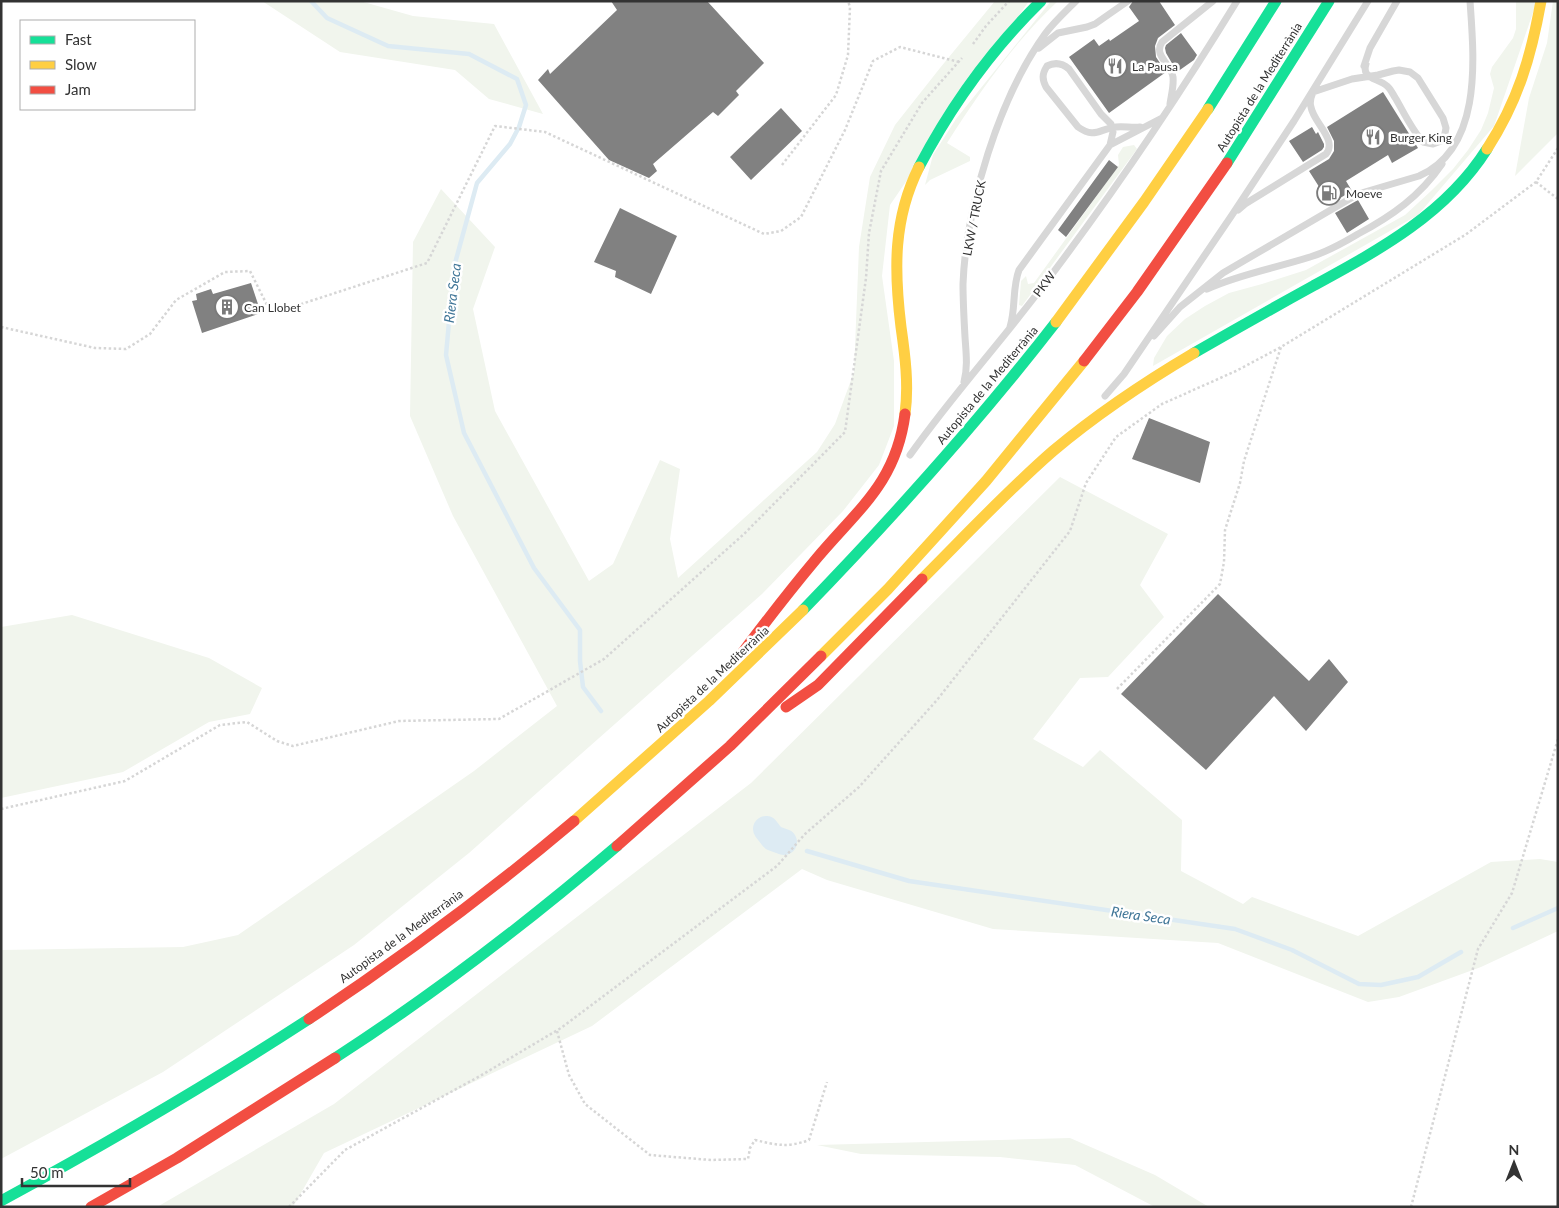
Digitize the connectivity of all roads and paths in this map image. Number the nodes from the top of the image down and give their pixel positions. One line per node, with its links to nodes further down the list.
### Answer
1 (848, 1): 29 (path)
2 (1009, 1): 14 (path)
3 (1041, 1): 43 (highway)
4 (1076, 1): 16 (lane, LKW / TRUCK)
5 (1128, 1): 16 (lane, LKW / TRUCK)
6 (1213, 1): 22 (lane, PKW)
7 (1237, 1): 22 (lane, PKW)
8 (1276, 1): 45 (highway, Autopista de la Mediterrània)
9 (1329, 1): 47 (highway, Autopista de la Mediterrània)
10 (1368, 1): 21 (lane)
11 (1397, 1): 18 (lane)
12 (1470, 1): 28 (lane)
13 (1541, 1): 41 (highway)
14 (970, 48)
15 (965, 55): 17 (path)
16 (1031, 56): 38 (lane, LKW / TRUCK)
17 (959, 62): 34 (path); 48 (path)
18 (1366, 64): 19 (lane); 20 (lane)
19 (1368, 76): 19 (lane); 20 (lane)
20 (1352, 79): 21 (lane)
21 (1313, 92): 32 (lane); 32 (lane)
22 (1170, 107): 23 (lane, PKW)
23 (1163, 117): 24 (lane); 35 (lane, PKW)
24 (1145, 127): 25 (lane); 26 (lane)
25 (1112, 128): 25 (lane); 26 (lane)
26 (1110, 145): 35 (lane)
27 (1558, 148): 30 (path)
28 (1450, 152): 33 (lane); 33 (lane)
29 (782, 165)
30 (1536, 182): 31 (path); 36 (path)
31 (1558, 199)
32 (1232, 215): 37 (lane)
33 (1194, 296): 37 (lane)
34 (1, 327)
35 (1008, 331): 38 (lane, PKW)
36 (1281, 347): 44 (path); 49 (path)
37 (1136, 355): 39 (lane)
38 (961, 388): 42 (lane, PKW)
39 (1099, 403)
40 (1092, 410): 41 (lane)
41 (1053, 452): 47 (highway)
42 (910, 456): 43 (highway)
43 (769, 616): 45 (highway)
44 (1117, 689)
45 (703, 707): 51 (highway, Autopista de la Mediterrània)
46 (1558, 739): 54 (path)
47 (730, 746): 52 (highway, Autopista de la Mediterrània)
48 (1, 809)
49 (557, 1031): 50 (path); 53 (path)
50 (827, 1082)
51 (1, 1201)
52 (91, 1207)
53 (289, 1207)
54 (1411, 1207)

